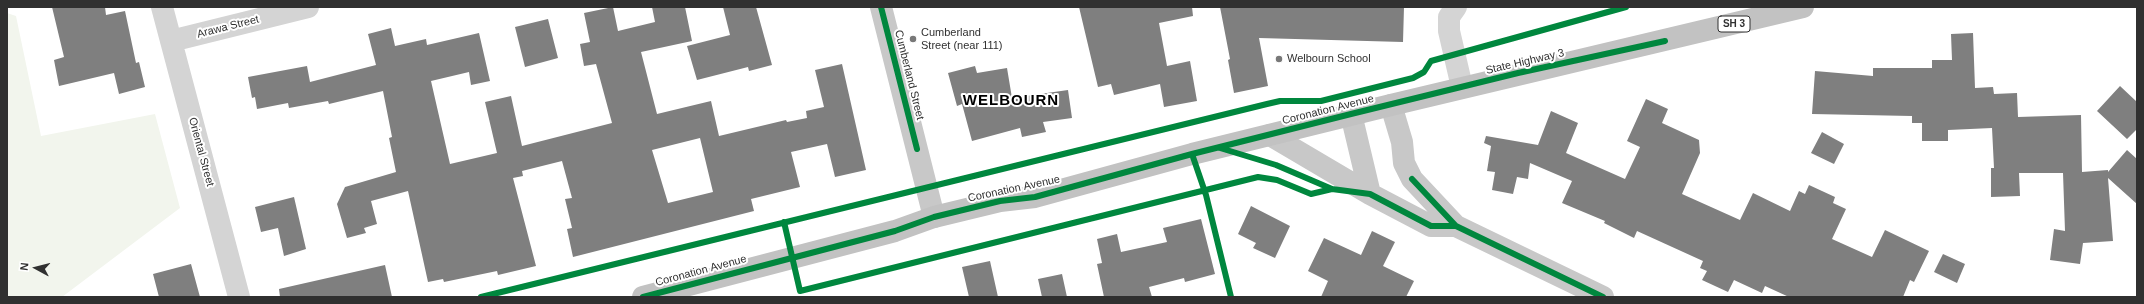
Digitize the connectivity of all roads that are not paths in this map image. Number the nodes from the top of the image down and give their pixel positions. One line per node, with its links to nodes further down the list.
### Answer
1 (162, 7): 6 (street, Oriental Street)
2 (308, 7): 6 (street, Arawa Street)
3 (881, 7): 12 (main road, Cumberland Street)
4 (1456, 7): 7 (street)
5 (1803, 7): 7 (highway, State Highway 3 / SH 3)
6 (171, 41): 14 (street, Oriental Street)
7 (1462, 87): 8 (highway, State Highway 3 / SH 3)
8 (1391, 105): 9 (highway, Coronation Avenue / SH 3); 13 (main road, Coronation Avenue)
9 (1351, 114): 10 (highway, Coronation Avenue / SH 3); 11 (main road, Coronation Avenue)
10 (1270, 135): 11 (main road, Coronation Avenue); 12 (highway, Coronation Avenue / SH 3)
11 (1370, 194): 13 (main road, Coronation Avenue)
12 (934, 217): 15 (highway, Coronation Avenue / SH 3)
13 (1456, 226): 16 (main road, Coronation Avenue)
14 (239, 297)
15 (643, 297)
16 (1603, 297)

